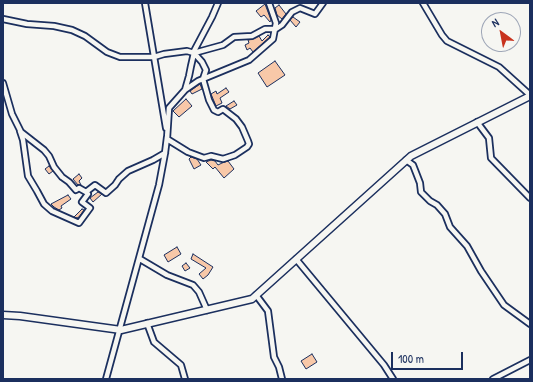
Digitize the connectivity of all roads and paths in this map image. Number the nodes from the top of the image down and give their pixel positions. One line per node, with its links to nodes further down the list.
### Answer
1 (145, 3): 9 (street)
2 (218, 3): 8 (street)
3 (269, 3): 7 (street)
4 (323, 3): 7 (street)
5 (423, 3): 13 (street)
6 (3, 20): 9 (street)
7 (276, 30): 8 (street); 10 (street)
8 (194, 53): 9 (street); 10 (street); 12 (street)
9 (154, 57): 16 (street)
10 (204, 79): 12 (street); 16 (street)
11 (3, 83): 15 (street)
12 (185, 90): 16 (street)
13 (530, 95): 14 (main road)
14 (477, 122): 18 (main road); 20 (street)
15 (19, 128): 19 (street); 19 (street)
16 (167, 139): 17 (street)
17 (165, 152): 19 (street); 21 (street)
18 (406, 160): 22 (main road); 27 (street)
19 (86, 192)
20 (530, 198)
21 (140, 259): 24 (street); 28 (street)
22 (296, 259): 23 (main road); 33 (street)
23 (256, 295): 24 (main road); 32 (street)
24 (207, 310): 26 (main road)
25 (3, 316): 28 (main road)
26 (147, 323): 28 (main road); 31 (street)
27 (530, 324)
28 (120, 330): 30 (street)
29 (530, 360): 34 (street)
30 (106, 379)
31 (185, 379)
32 (282, 379)
33 (393, 379)
34 (493, 379)

